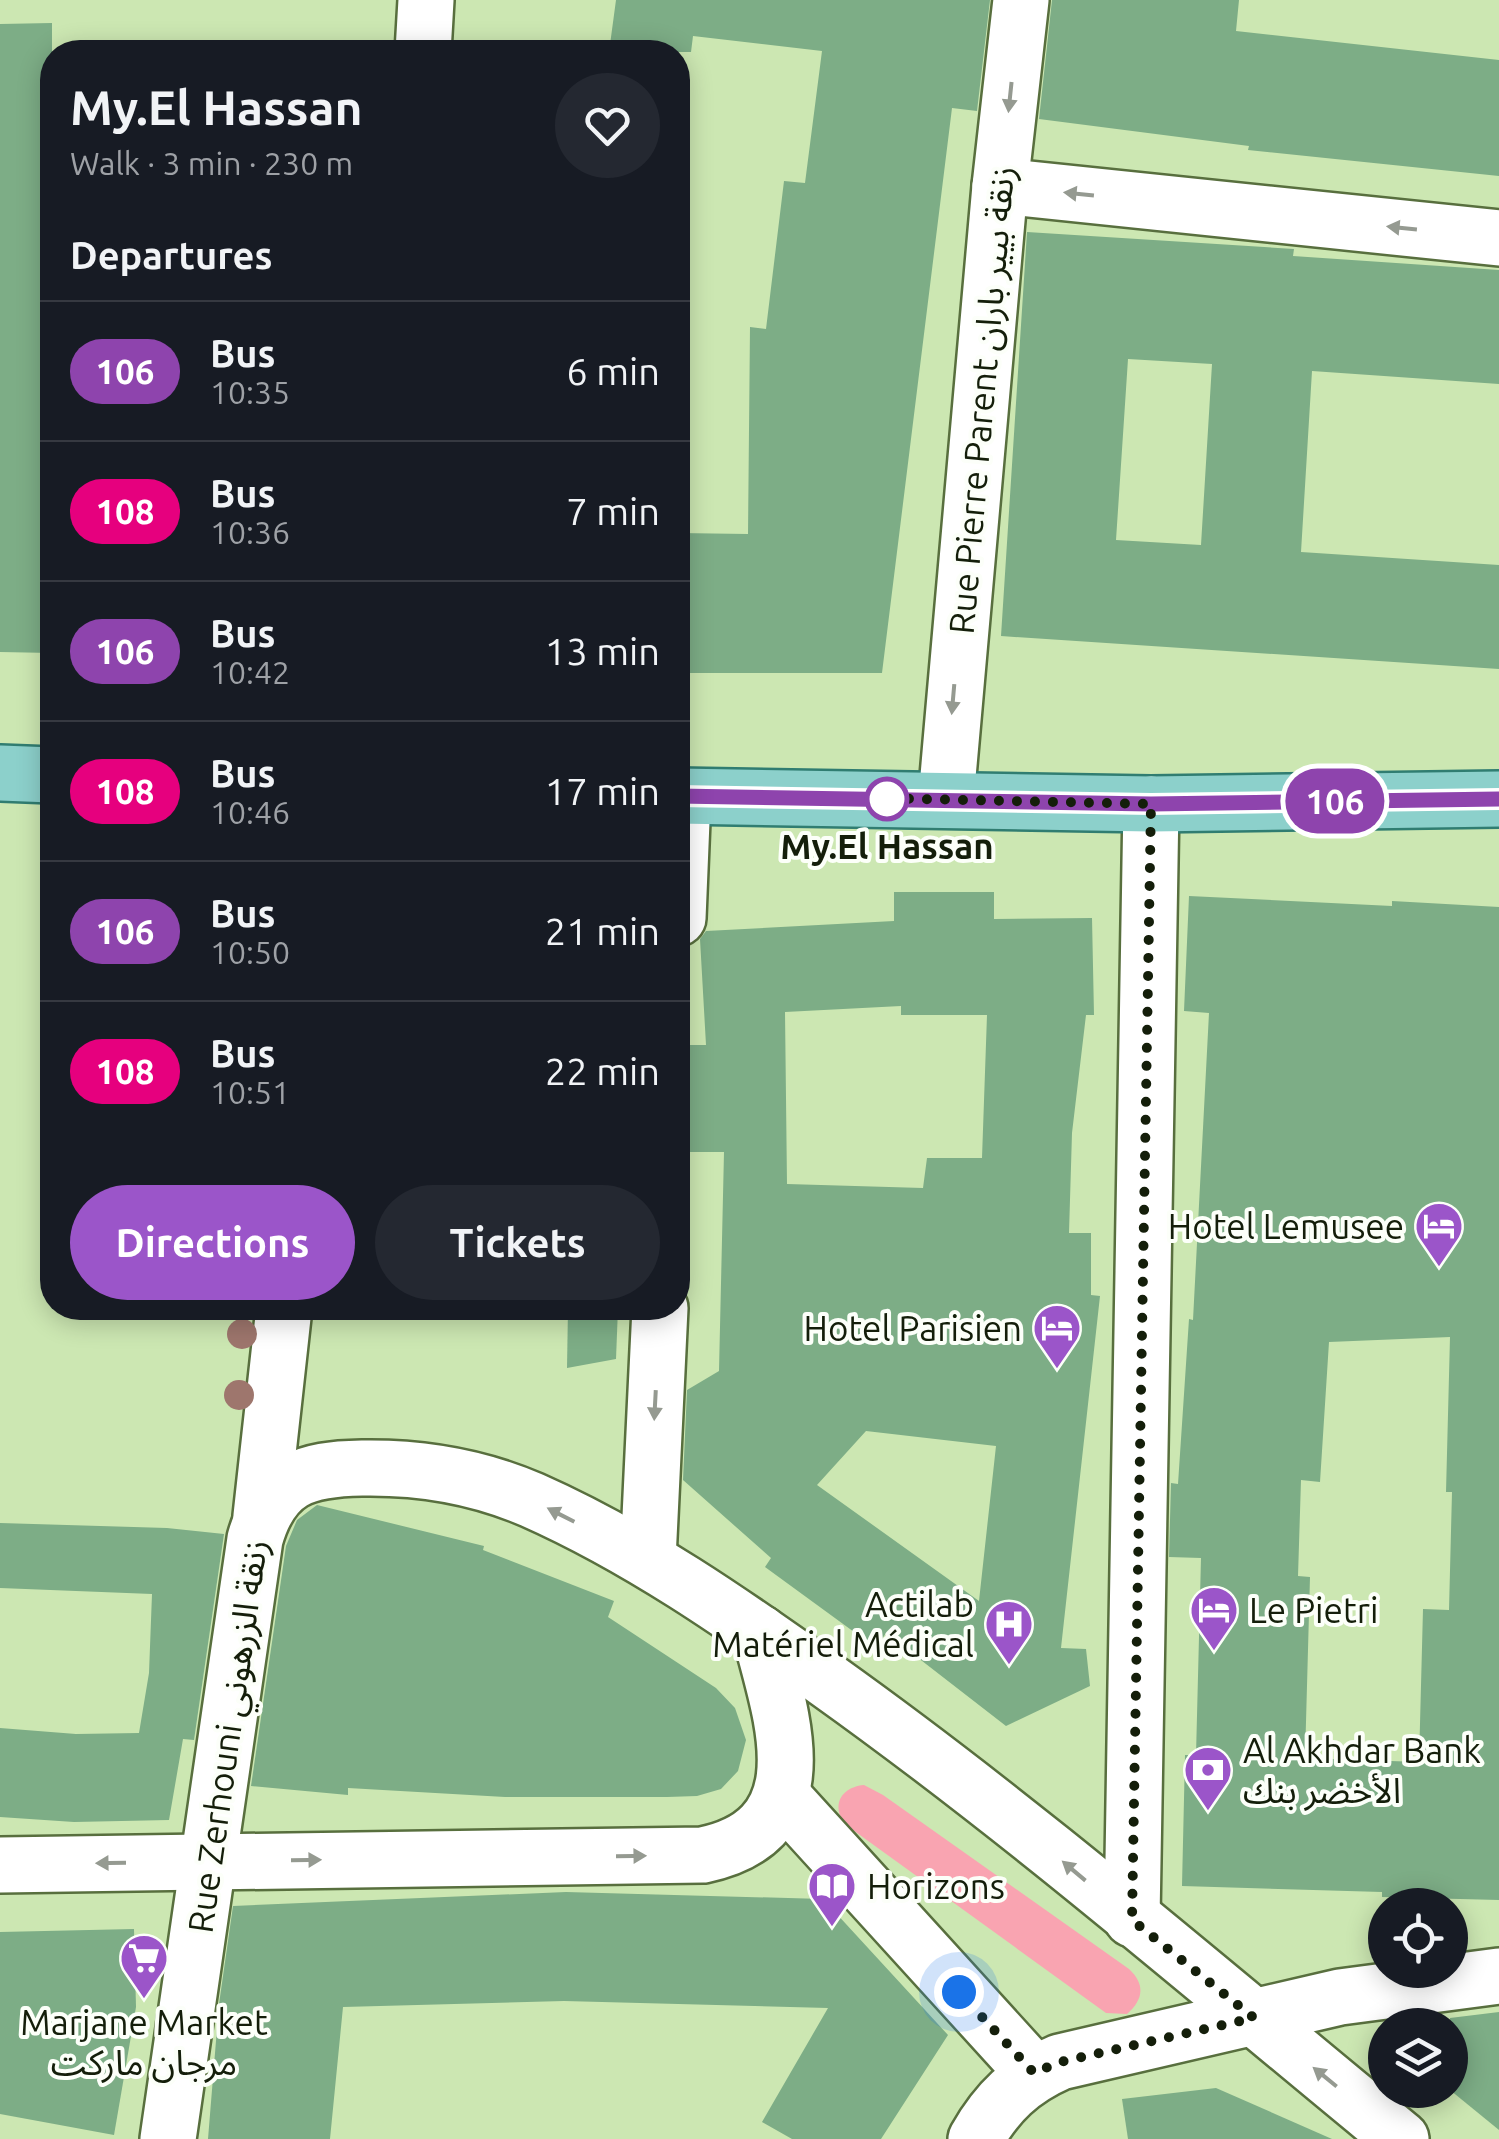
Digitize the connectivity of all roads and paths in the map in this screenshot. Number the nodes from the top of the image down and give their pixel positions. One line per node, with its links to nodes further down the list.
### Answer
1 (426, 0): 3 (street)
2 (1020, 0): 4 (street, Rue Pierre Parent زنقة بيير باران, one-way to 4)
3 (424, 40)
4 (1000, 186): 5 (street, one-way to 4); 10 (street, Rue Pierre Parent زنقة بيير باران, one-way to 10)
5 (1499, 238)
6 (0, 772): 7 (main road)
7 (40, 774)
8 (690, 796): 10 (main road)
9 (1499, 799): 11 (main road)
10 (946, 800): 11 (main road)
11 (1151, 804): 20 (street)
12 (283, 1320): 14 (street)
13 (659, 1320): 15 (street, one-way to 15)
14 (261, 1516): 15 (street, Rue Zerhouni زنقة الزرهوني, one-way to 14); 18 (street, Rue Zerhouni زنقة الزرهوني)
15 (648, 1559): 16 (street, Rue Zerhouni زنقة الزرهوني)
16 (760, 1633): 17 (street); 20 (street, Rue Zerhouni زنقة الزرهوني, one-way to 16)
17 (782, 1796): 18 (street, one-way to 17); 23 (street)
18 (209, 1861): 19 (street, one-way to 19); 24 (street, Rue Zerhouni زنقة الزرهوني)
19 (0, 1864)
20 (1132, 1920): 22 (street, Rue Zerhouni زنقة الزرهوني)
21 (1499, 1976): 22 (street)
22 (1254, 2018): 23 (street); 26 (street, Rue Zerhouni زنقة الزرهوني, one-way to 22)
23 (1034, 2073): 25 (street)
24 (168, 2139)
25 (976, 2139)
26 (1401, 2139)

